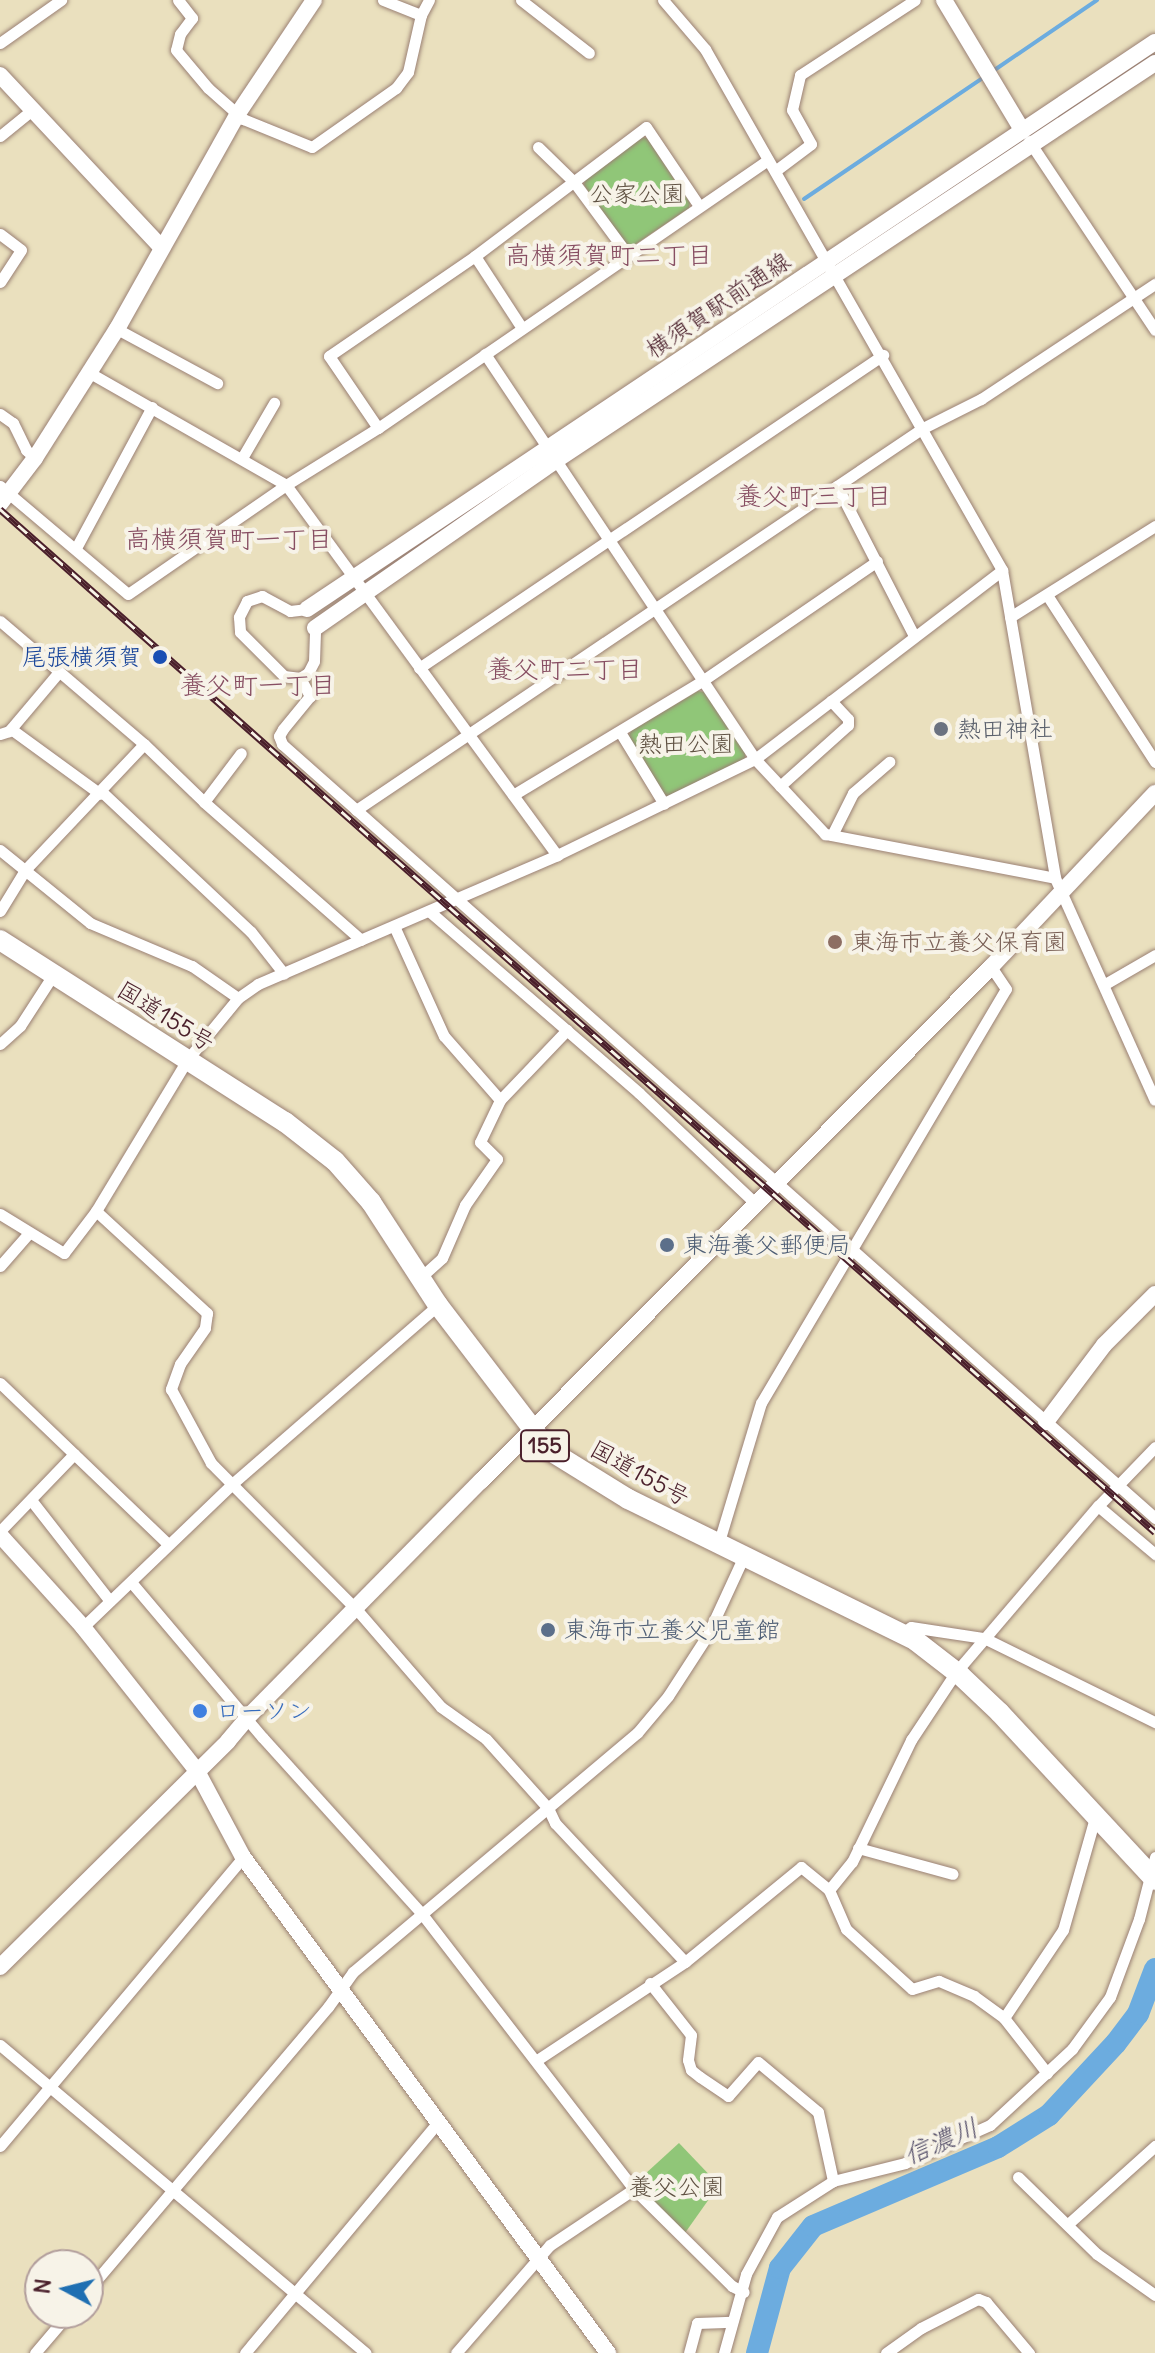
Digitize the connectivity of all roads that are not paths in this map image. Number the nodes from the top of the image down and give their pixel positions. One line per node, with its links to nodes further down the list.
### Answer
1 (61, 0): 12 (street)
2 (178, 0): 17 (street)
3 (314, 0): 17 (street)
4 (383, 0): 10 (street)
5 (429, 0): 10 (street)
6 (521, 0): 13 (street)
7 (663, 0): 22 (street)
8 (915, 0): 23 (street)
9 (944, 0): 18 (street)
10 (421, 15): 17 (street)
11 (1155, 42): 18 (street, 横須賀駅前通線)
12 (0, 43)
13 (589, 53)
14 (1155, 63): 20 (street, 横須賀駅前通線)
15 (0, 75): 16 (street)
16 (31, 111): 19 (street); 27 (street)
17 (237, 115): 27 (street)
18 (1022, 130): 20 (street); 30 (street, 横須賀駅前通線)
19 (0, 136)
20 (1033, 145): 31 (street, 横須賀駅前通線); 34 (street)
21 (538, 147): 24 (street)
22 (768, 160): 23 (street); 25 (street)
23 (775, 171): 30 (street)
24 (574, 182): 25 (street); 28 (street); 29 (street)
25 (699, 206): 28 (street)
26 (0, 234): 32 (street)
27 (161, 247): 36 (street)
28 (628, 255): 35 (street)
29 (475, 256): 35 (street); 45 (street)
30 (828, 260): 31 (street); 47 (street, 横須賀駅前通線)
31 (837, 277): 39 (street); 47 (street, 横須賀駅前通線)
32 (0, 282)
33 (1155, 284): 34 (street)
34 (1135, 298): 37 (street); 46 (street)
35 (522, 328): 38 (street)
36 (117, 329): 40 (street); 41 (street)
37 (1155, 330)
38 (485, 354): 45 (street); 47 (street)
39 (883, 355): 46 (street); 54 (street)
40 (90, 373): 43 (street); 48 (street)
41 (217, 383)
42 (274, 403): 49 (street)
43 (152, 407): 49 (street); 55 (street)
44 (0, 414): 48 (street)
45 (378, 428): 50 (street)
46 (923, 428): 51 (street); 57 (street)
47 (551, 454): 54 (street); 58 (street, 横須賀駅前通線); 59 (street, 横須賀駅前通線)
48 (35, 458): 52 (street)
49 (242, 458): 50 (street)
50 (286, 485): 55 (street); 58 (street)
51 (837, 486): 56 (street); 62 (street)
52 (3, 495): 55 (street)
53 (1155, 526): 60 (street)
54 (609, 539): 62 (street); 67 (street)
55 (76, 548)
56 (877, 561): 66 (street); 70 (street)
57 (1002, 570): 63 (street); 66 (street)
58 (352, 579): 59 (street); 61 (street, 横須賀駅前通線)
59 (364, 593): 65 (street, 横須賀駅前通線); 67 (street)
60 (1047, 595): 63 (street); 79 (street)
61 (307, 609): 69 (street)
62 (656, 610): 70 (street); 74 (street)
63 (1010, 617): 91 (street)
64 (0, 621): 68 (street)
65 (315, 628): 69 (street)
66 (914, 636): 71 (street)
67 (419, 668): 74 (street)
68 (58, 673): 72 (street); 75 (street)
69 (300, 678): 86 (street)
70 (702, 681): 73 (street); 77 (street)
71 (831, 701): 77 (street); 80 (street)
72 (5, 732): 81 (street)
73 (620, 732): 83 (street); 85 (street)
74 (471, 735): 83 (street); 86 (street)
75 (144, 744): 81 (street); 84 (street)
76 (241, 753): 84 (street)
77 (755, 759): 80 (street); 85 (street)
78 (889, 762): 87 (street)
79 (1155, 762)
80 (780, 786): 87 (street)
81 (101, 793): 90 (street); 101 (street)
82 (1155, 793): 92 (street)
83 (513, 795): 89 (street)
84 (204, 802): 98 (street)
85 (664, 804): 89 (street)
86 (356, 810): 93 (street)
87 (832, 835): 91 (street)
88 (0, 850): 90 (street)
89 (557, 855): 93 (street)
90 (25, 870): 94 (street); 104 (street)
91 (1055, 878): 92 (street)
92 (1061, 895): 100 (street); 103 (street)
93 (457, 900): 95 (street); 110 (street)
94 (0, 911)
95 (429, 911): 96 (street); 105 (street)
96 (394, 926): 98 (street); 108 (street)
97 (0, 940): 102 (highway, 国道155号 / 155)
98 (361, 940): 101 (street)
99 (1155, 955): 103 (street)
100 (991, 967): 110 (street); 115 (street)
101 (284, 974): 104 (street)
102 (53, 975): 106 (street); 107 (highway, 国道155号 / 155)
103 (1105, 984): 109 (street)
104 (238, 998): 107 (street)
105 (567, 1030): 108 (street); 111 (street)
106 (0, 1044)
107 (187, 1060): 112 (street); 117 (highway, 国道155号 / 155)
108 (500, 1100): 117 (street)
109 (1155, 1100)
110 (776, 1183): 111 (street); 115 (street)
111 (756, 1204): 122 (street)
112 (96, 1211): 114 (street); 125 (street)
113 (0, 1214): 114 (street)
114 (29, 1233): 116 (street)
115 (853, 1249): 121 (street); 132 (street)
116 (0, 1266)
117 (421, 1277): 119 (highway, 国道155号 / 155)
118 (1155, 1294): 121 (street)
119 (438, 1305): 122 (highway, 国道155号 / 155); 125 (street)
120 (0, 1383): 124 (street)
121 (1046, 1422): 126 (street)
122 (531, 1431): 132 (highway, 国道155号 / 155); 137 (street)
123 (1155, 1447): 126 (street)
124 (74, 1454): 127 (street); 131 (street)
125 (232, 1484): 131 (street); 137 (street)
126 (1118, 1486): 128 (street); 129 (street)
127 (31, 1500): 130 (street); 136 (street)
128 (1098, 1506): 133 (street); 140 (street)
129 (1155, 1518)
130 (1, 1538): 138 (street)
131 (168, 1544): 135 (street)
132 (718, 1545): 134 (highway, 国道155号 / 155)
133 (1155, 1554)
134 (744, 1556): 139 (highway, 国道155号 / 155); 145 (street)
135 (131, 1582): 136 (street); 142 (street)
136 (110, 1601): 138 (street)
137 (357, 1610): 142 (street); 145 (street)
138 (83, 1627): 144 (street)
139 (901, 1634): 140 (street); 141 (highway, 国道155号 / 155)
140 (984, 1638): 141 (street); 143 (street)
141 (956, 1672): 146 (highway, 国道155号 / 155); 147 (street)
142 (247, 1718): 144 (street); 152 (street)
143 (1155, 1722)
144 (197, 1771): 148 (street); 154 (street)
145 (548, 1808): 152 (street); 153 (street)
146 (1096, 1814): 149 (highway, 国道155号 / 155); 157 (street)
147 (858, 1848): 150 (street); 151 (street)
148 (243, 1857): 156 (street); 161 (street)
149 (1153, 1872): 160 (street)
150 (953, 1874)
151 (829, 1890): 153 (street); 157 (street)
152 (422, 1914): 156 (street); 159 (street)
153 (685, 1962): 155 (street)
154 (0, 1967)
155 (650, 1983): 159 (street); 166 (street)
156 (339, 1989): 162 (street); 168 (street)
157 (1004, 2018): 160 (street)
158 (0, 2045): 161 (street)
159 (537, 2060): 167 (street)
160 (1047, 2073): 166 (street)
161 (50, 2086): 163 (street); 168 (street)
162 (437, 2123): 170 (street); 173 (street)
163 (0, 2146)
164 (1155, 2146): 169 (street)
165 (1018, 2177): 169 (street)
166 (833, 2181): 172 (street)
167 (634, 2189): 170 (street); 172 (street)
168 (173, 2190): 171 (street); 173 (street)
169 (1068, 2224): 174 (street)
170 (537, 2259): 180 (street); 181 (street)
171 (104, 2271)
172 (744, 2292): 175 (street)
173 (294, 2295): 178 (street); 179 (street)
174 (1155, 2295)
175 (732, 2322): 182 (street); 183 (street)
176 (55, 2329): 177 (street)
177 (35, 2353)
178 (245, 2353)
179 (366, 2353)
180 (456, 2353)
181 (608, 2353)
182 (689, 2353)
183 (724, 2353)
184 (886, 2353): 185 (street)
185 (1029, 2353)

